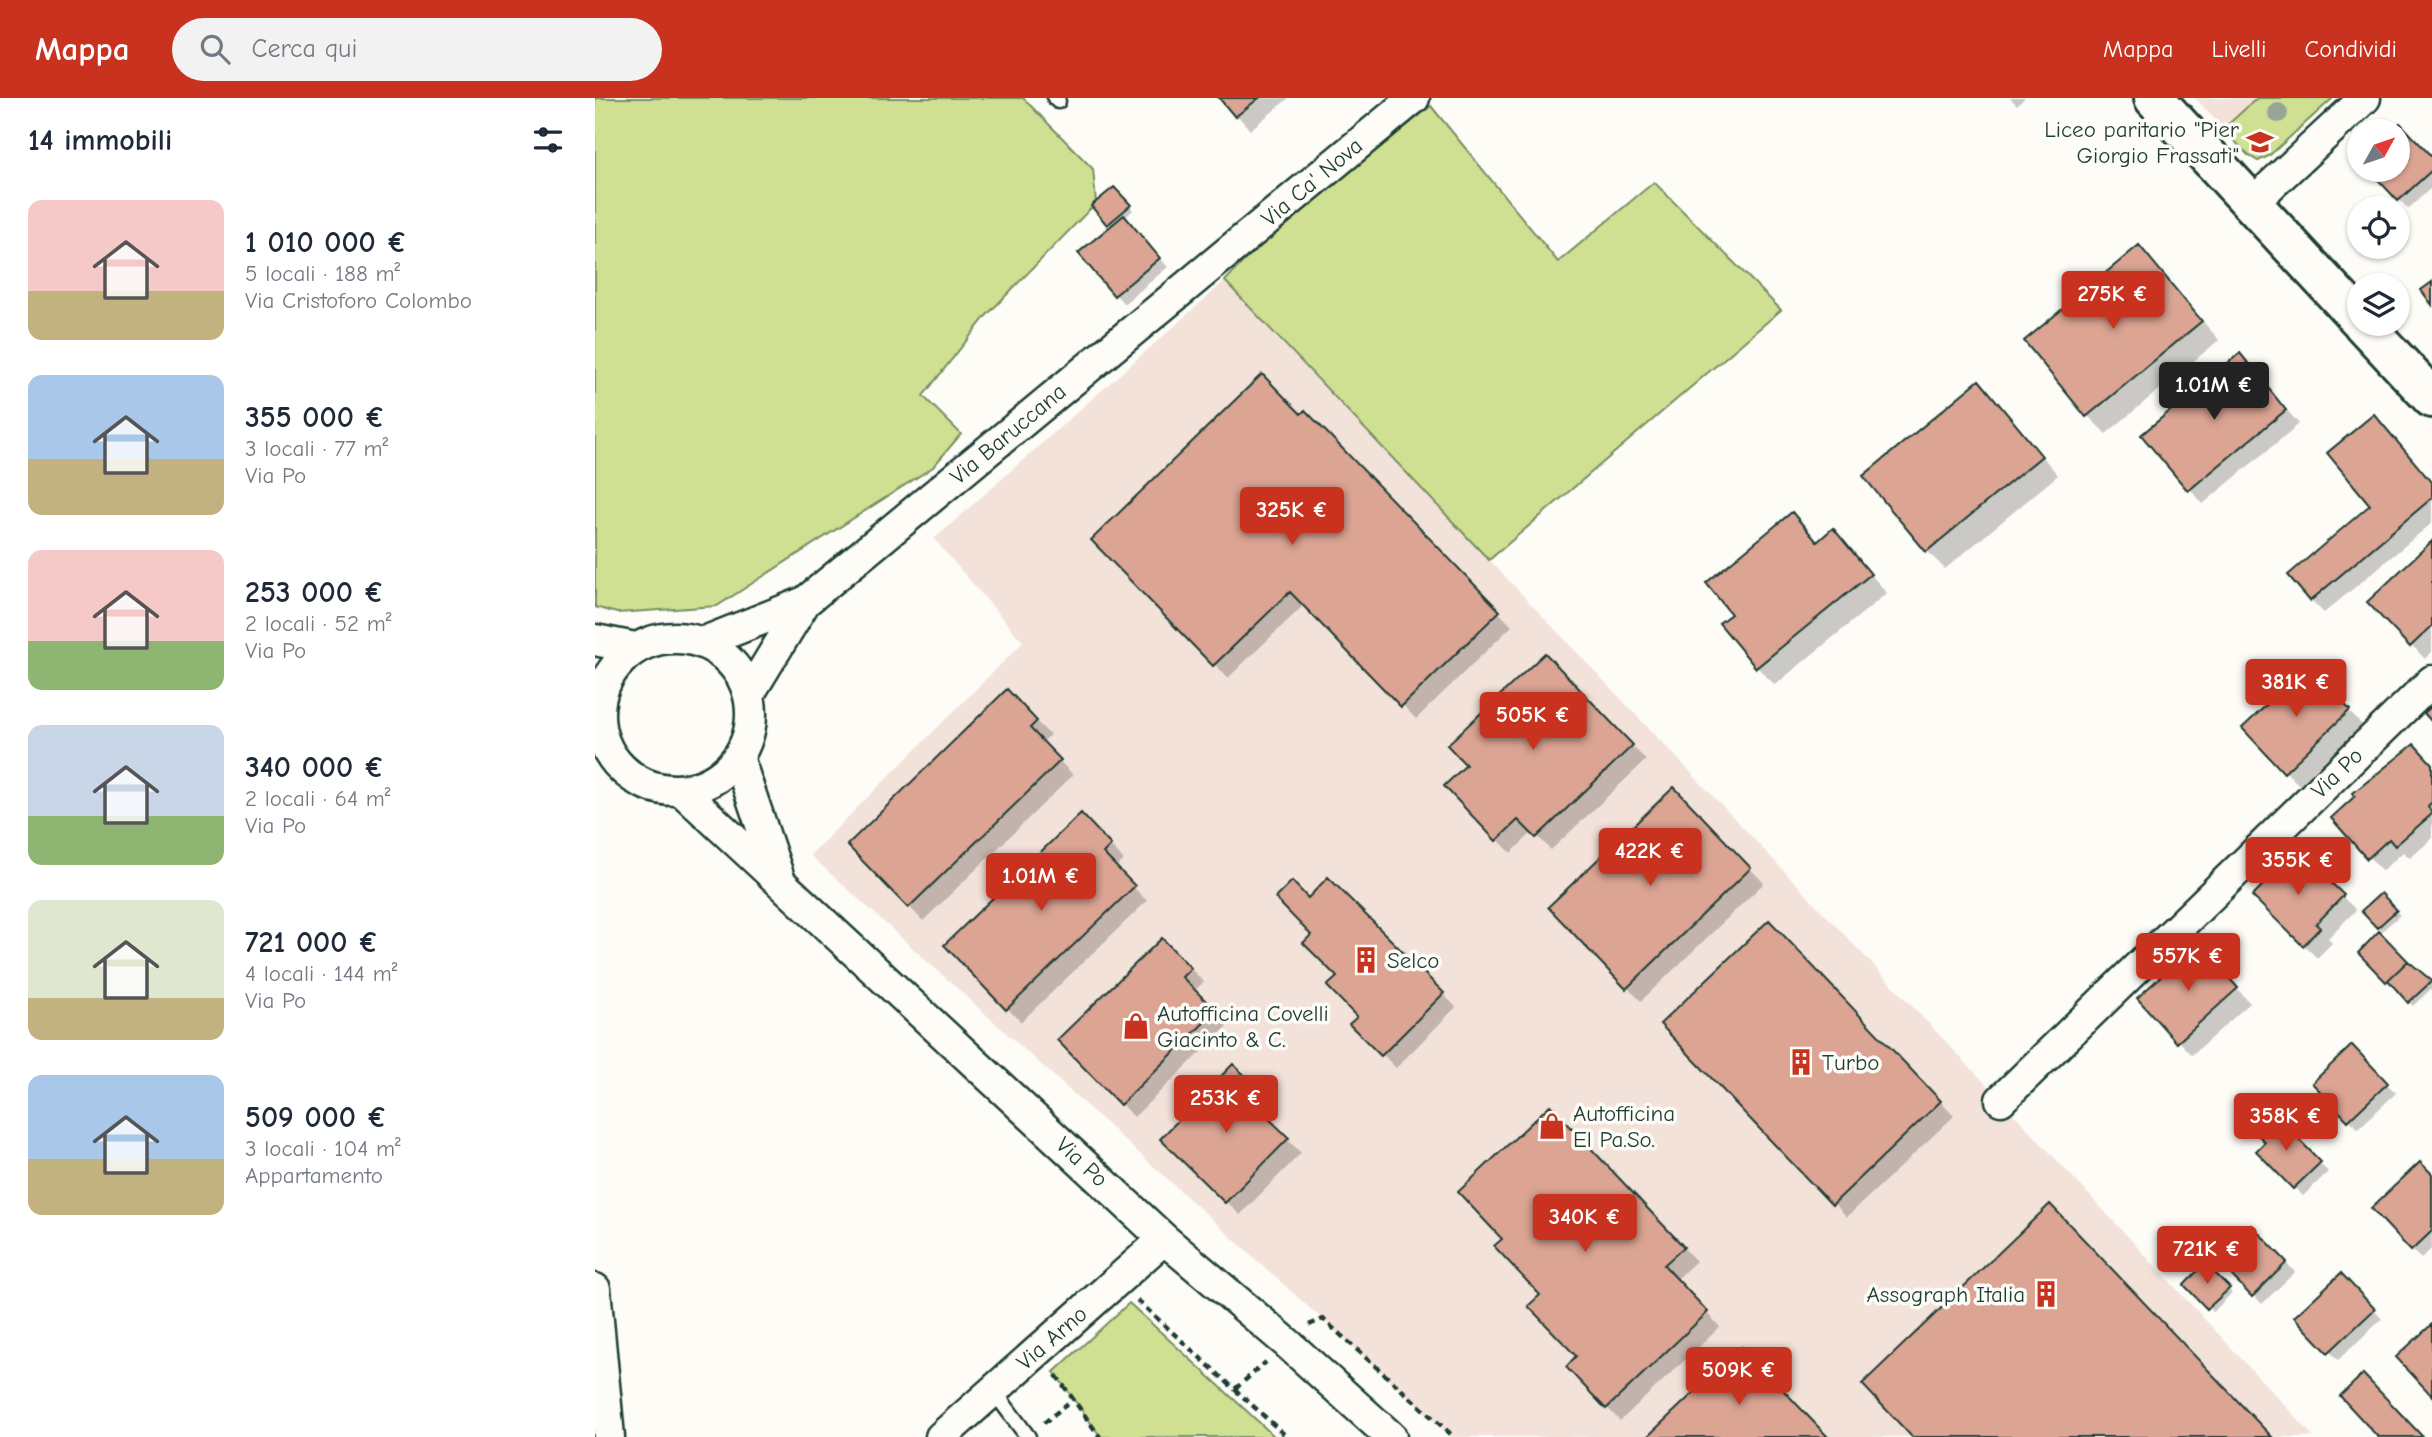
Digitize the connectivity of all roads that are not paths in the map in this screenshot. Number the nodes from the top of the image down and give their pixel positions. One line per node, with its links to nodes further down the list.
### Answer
1 (1414, 98): 5 (street, Via Ca' Nova)
2 (2154, 98): 4 (street)
3 (2365, 98): 4 (street)
4 (2252, 203): 6 (street)
5 (1210, 266): 9 (street, Via Baruccana)
6 (2347, 306)
7 (2374, 336): 8 (street)
8 (2432, 398)
9 (805, 602): 11 (street, Via Baruccana); 14 (street, Via Baruccana)
10 (595, 640): 12 (street)
11 (702, 643): 12 (street); 14 (street)
12 (635, 648): 15 (street)
13 (2432, 681): 19 (street, Via Po)
14 (749, 694): 16 (street)
15 (597, 719): 17 (street)
16 (738, 757): 17 (street); 18 (street, Via Po)
17 (682, 792): 18 (street, Via Po)
18 (780, 879): 20 (street, Via Po)
19 (2001, 1100)
20 (1164, 1239): 22 (street, Via Arno); 26 (street, Via Po)
21 (595, 1289): 24 (street)
22 (993, 1390): 23 (lane); 25 (street, Via Arno)
23 (1028, 1436)
24 (609, 1437)
25 (941, 1437)
26 (1391, 1437)

